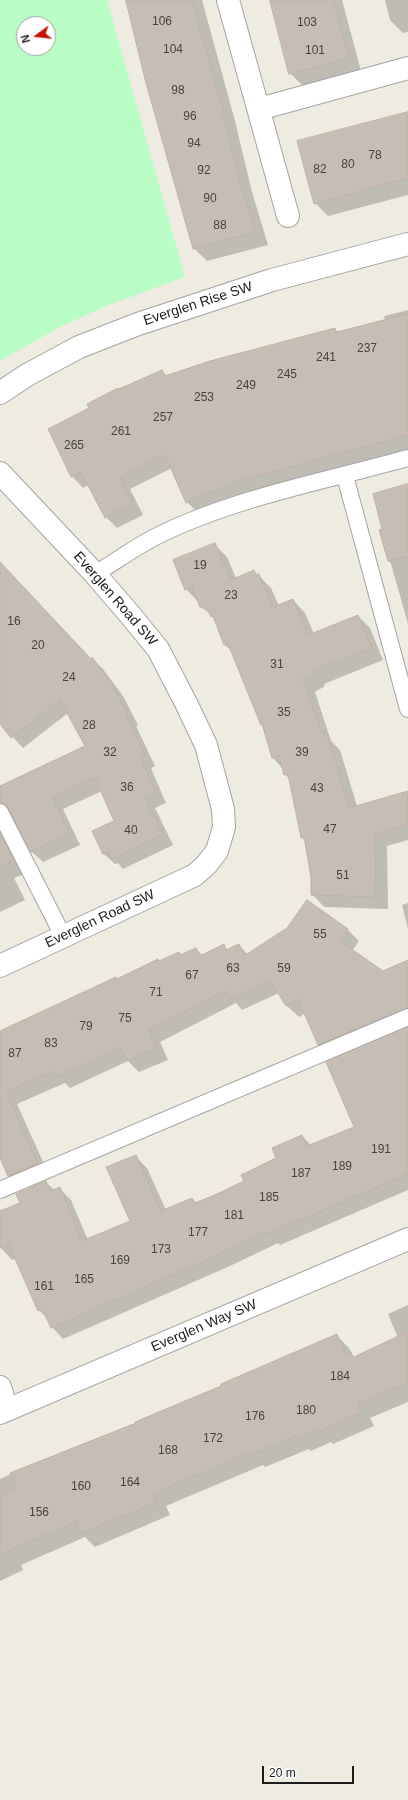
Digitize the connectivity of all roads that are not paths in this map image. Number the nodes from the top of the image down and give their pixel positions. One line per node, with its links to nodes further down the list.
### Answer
1 (228, 0): 3 (street)
2 (408, 68): 3 (street)
3 (259, 109): 4 (street)
4 (288, 216)
5 (408, 244): 6 (street, Everglen Rise SW)
6 (0, 393)
7 (408, 458): 9 (lane)
8 (0, 473): 10 (street, Everglen Road SW)
9 (345, 476): 10 (lane); 11 (lane)
10 (95, 574): 13 (street, Everglen Road SW)
11 (408, 709)
12 (0, 812): 13 (lane)
13 (63, 936): 14 (street, Everglen Road SW)
14 (0, 966)
15 (408, 1017): 16 (lane)
16 (0, 1190)
17 (408, 1239): 19 (street, Everglen Way SW)
18 (0, 1387): 19 (street)
19 (3, 1411)

